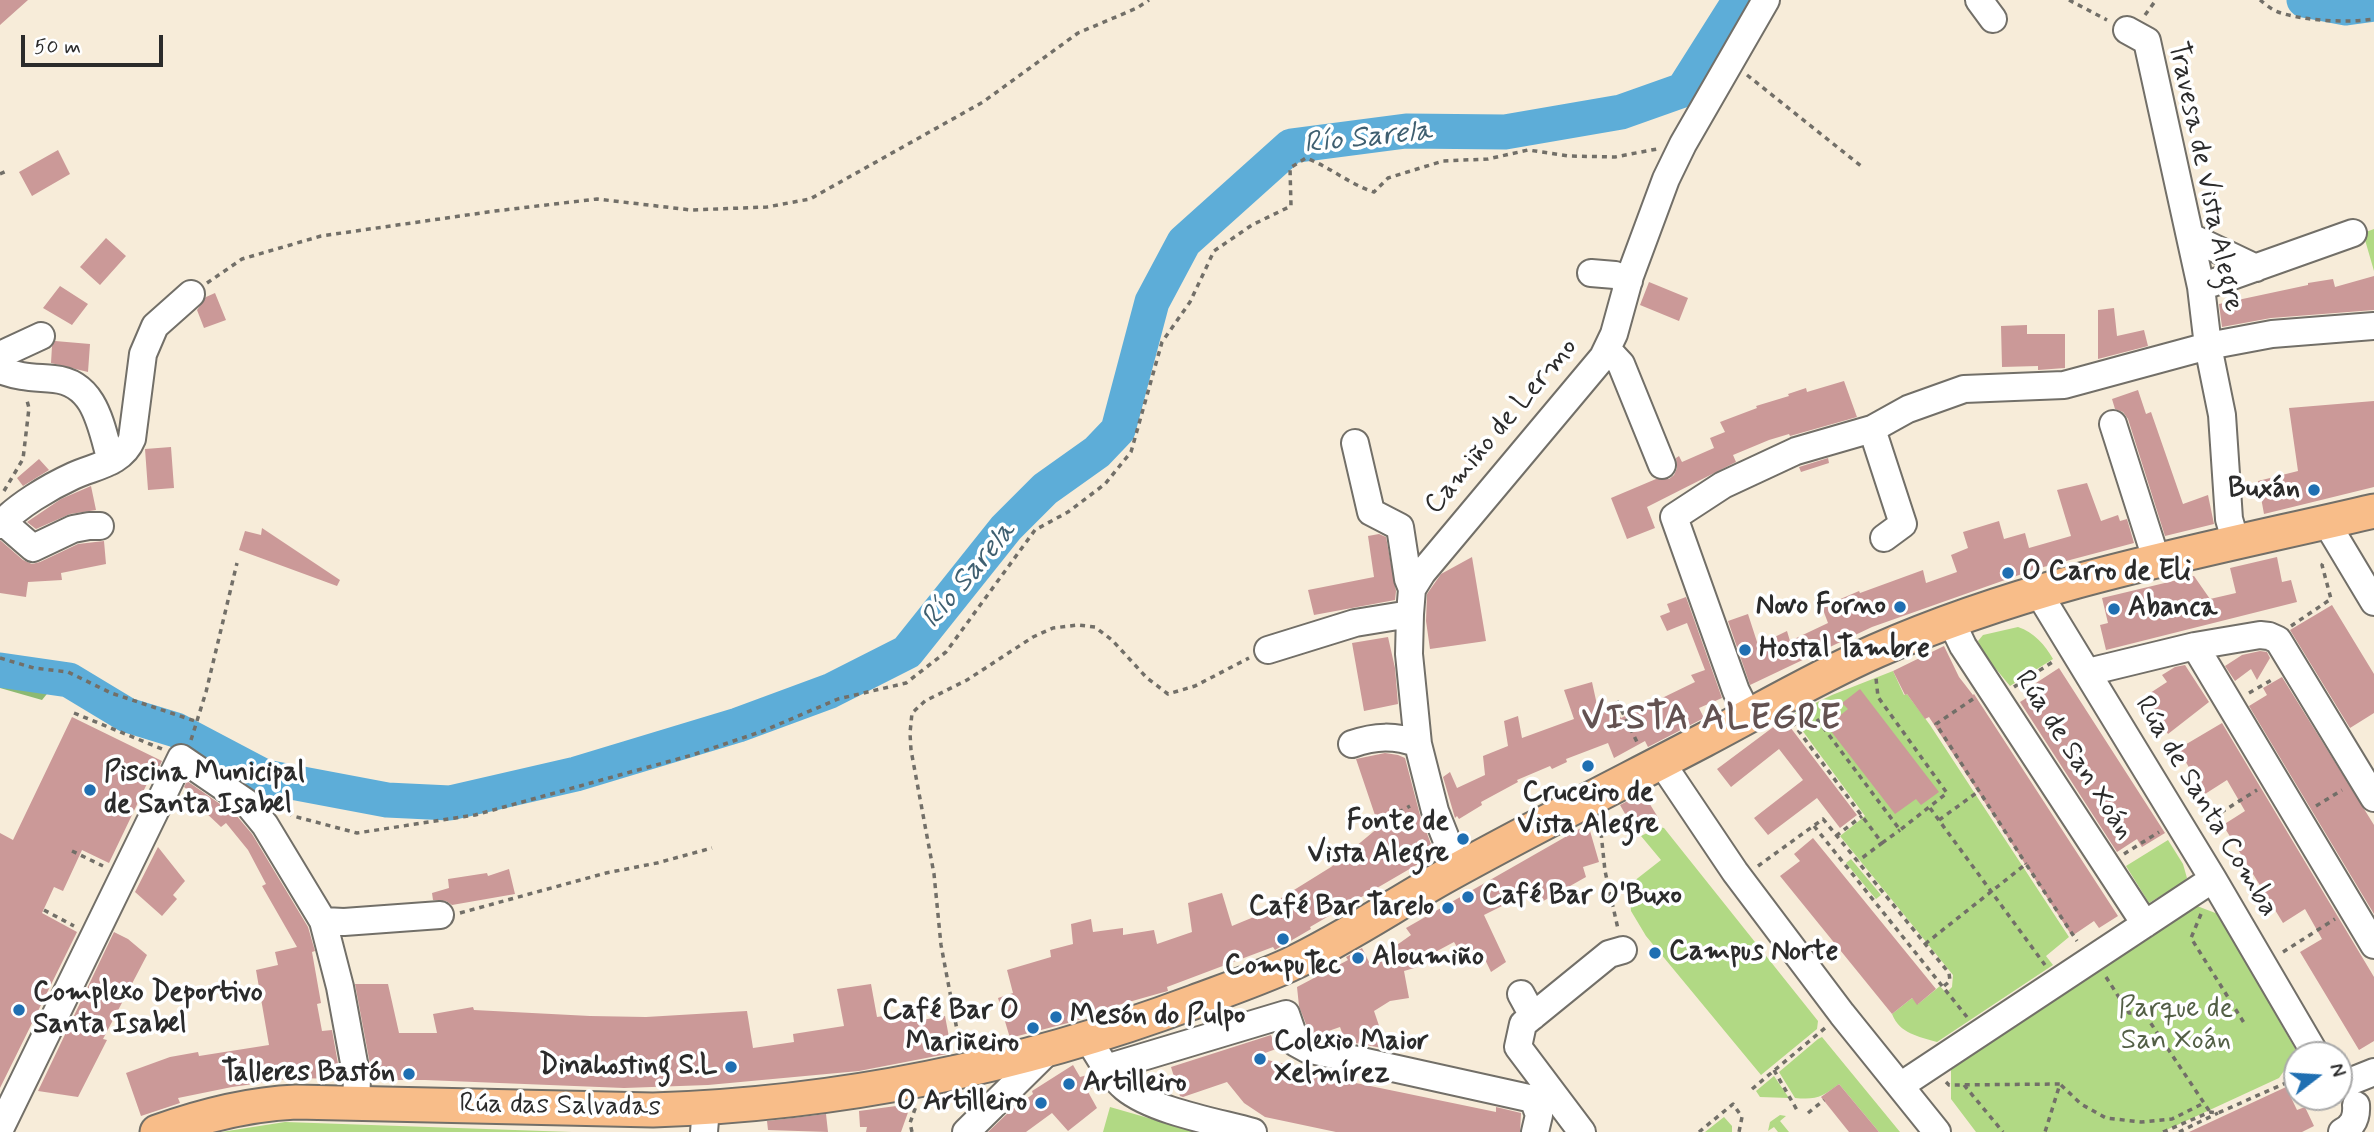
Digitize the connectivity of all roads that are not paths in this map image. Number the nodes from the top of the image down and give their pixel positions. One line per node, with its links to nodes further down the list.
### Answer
1 (1766, 0): 7 (street, Camiño de Lermo)
2 (2127, 30): 4 (street, Travesa de Vista Alegre)
3 (2353, 233): 5 (street)
4 (2191, 237): 5 (street); 8 (street, Travesa de Vista Alegre)
5 (2256, 268): 8 (street)
6 (1591, 273): 7 (street)
7 (1629, 281): 13 (street, Camiño de Lermo)
8 (2201, 287): 12 (street, Travesa de Vista Alegre)
9 (191, 294): 19 (street)
10 (2374, 326): 12 (street, Travesa de Vista Alegre)
11 (41, 336): 14 (street)
12 (2208, 346): 17 (street, Travesa de Vista Alegre); 26 (street, Travesa de Vista Alegre)
13 (1607, 349): 20 (street); 28 (street, Camiño de Lermo)
14 (0, 355)
15 (11, 374): 19 (street)
16 (2113, 424): 27 (street)
17 (1872, 429): 25 (street); 35 (street, Travesa de Vista Alegre)
18 (1355, 443): 28 (street)
19 (111, 461): 23 (street)
20 (1662, 465)
21 (2374, 511): 22 (main road, Rúa das Salvadas)
22 (2326, 522): 26 (main road, Rúa das Salvadas); 30 (street)
23 (1, 524): 24 (street)
24 (100, 526)
25 (1884, 538)
26 (2236, 543): 27 (main road, Rúa das Salvadas)
27 (2157, 562): 29 (main road, Rúa das Salvadas)
28 (1408, 585): 33 (street); 37 (street)
29 (2038, 592): 31 (main road, Rúa das Salvadas); 34 (street, Rúa de Santa Comba)
30 (2374, 602)
31 (1951, 621): 35 (main road, Rúa das Salvadas); 44 (street, Rúa de San Xoán)
32 (2195, 646): 34 (street); 39 (street); 45 (street)
33 (1268, 650)
34 (2088, 672): 41 (street, Rúa de Santa Comba)
35 (1749, 717): 38 (main road, Rúa das Salvadas)
36 (1352, 744): 37 (street)
37 (1418, 744): 40 (street)
38 (1651, 756): 40 (main road, Rúa das Salvadas); 54 (street)
39 (2368, 788)
40 (1458, 869): 47 (main road, Rúa das Salvadas)
41 (2213, 879): 44 (street); 50 (street, Rúa de Santa Comba)
42 (440, 915): 43 (street)
43 (323, 921): 56 (street); 59 (street)
44 (2145, 924): 54 (street)
45 (2374, 945)
46 (1623, 950): 64 (street)
47 (1272, 972): 48 (street); 49 (main road, Rúa das Salvadas)
48 (1286, 1013): 52 (street); 63 (street)
49 (1088, 1039): 51 (main road, Rúa das Salvadas); 52 (street)
50 (2308, 1041)
51 (1048, 1051): 58 (main road, Rúa das Salvadas); 61 (street)
52 (1106, 1068): 62 (street)
53 (2374, 1072): 55 (street)
54 (1900, 1087): 65 (street)
55 (2353, 1093)
56 (356, 1102): 58 (main road, Rúa das Salvadas); 60 (main road, Rúa das Salvadas)
57 (2353, 1103): 66 (street)
58 (705, 1120)
59 (0, 1129)
60 (157, 1132)
61 (966, 1132)
62 (1253, 1132)
63 (1535, 1132)
64 (1582, 1132)
65 (1937, 1132)
66 (2342, 1132)

